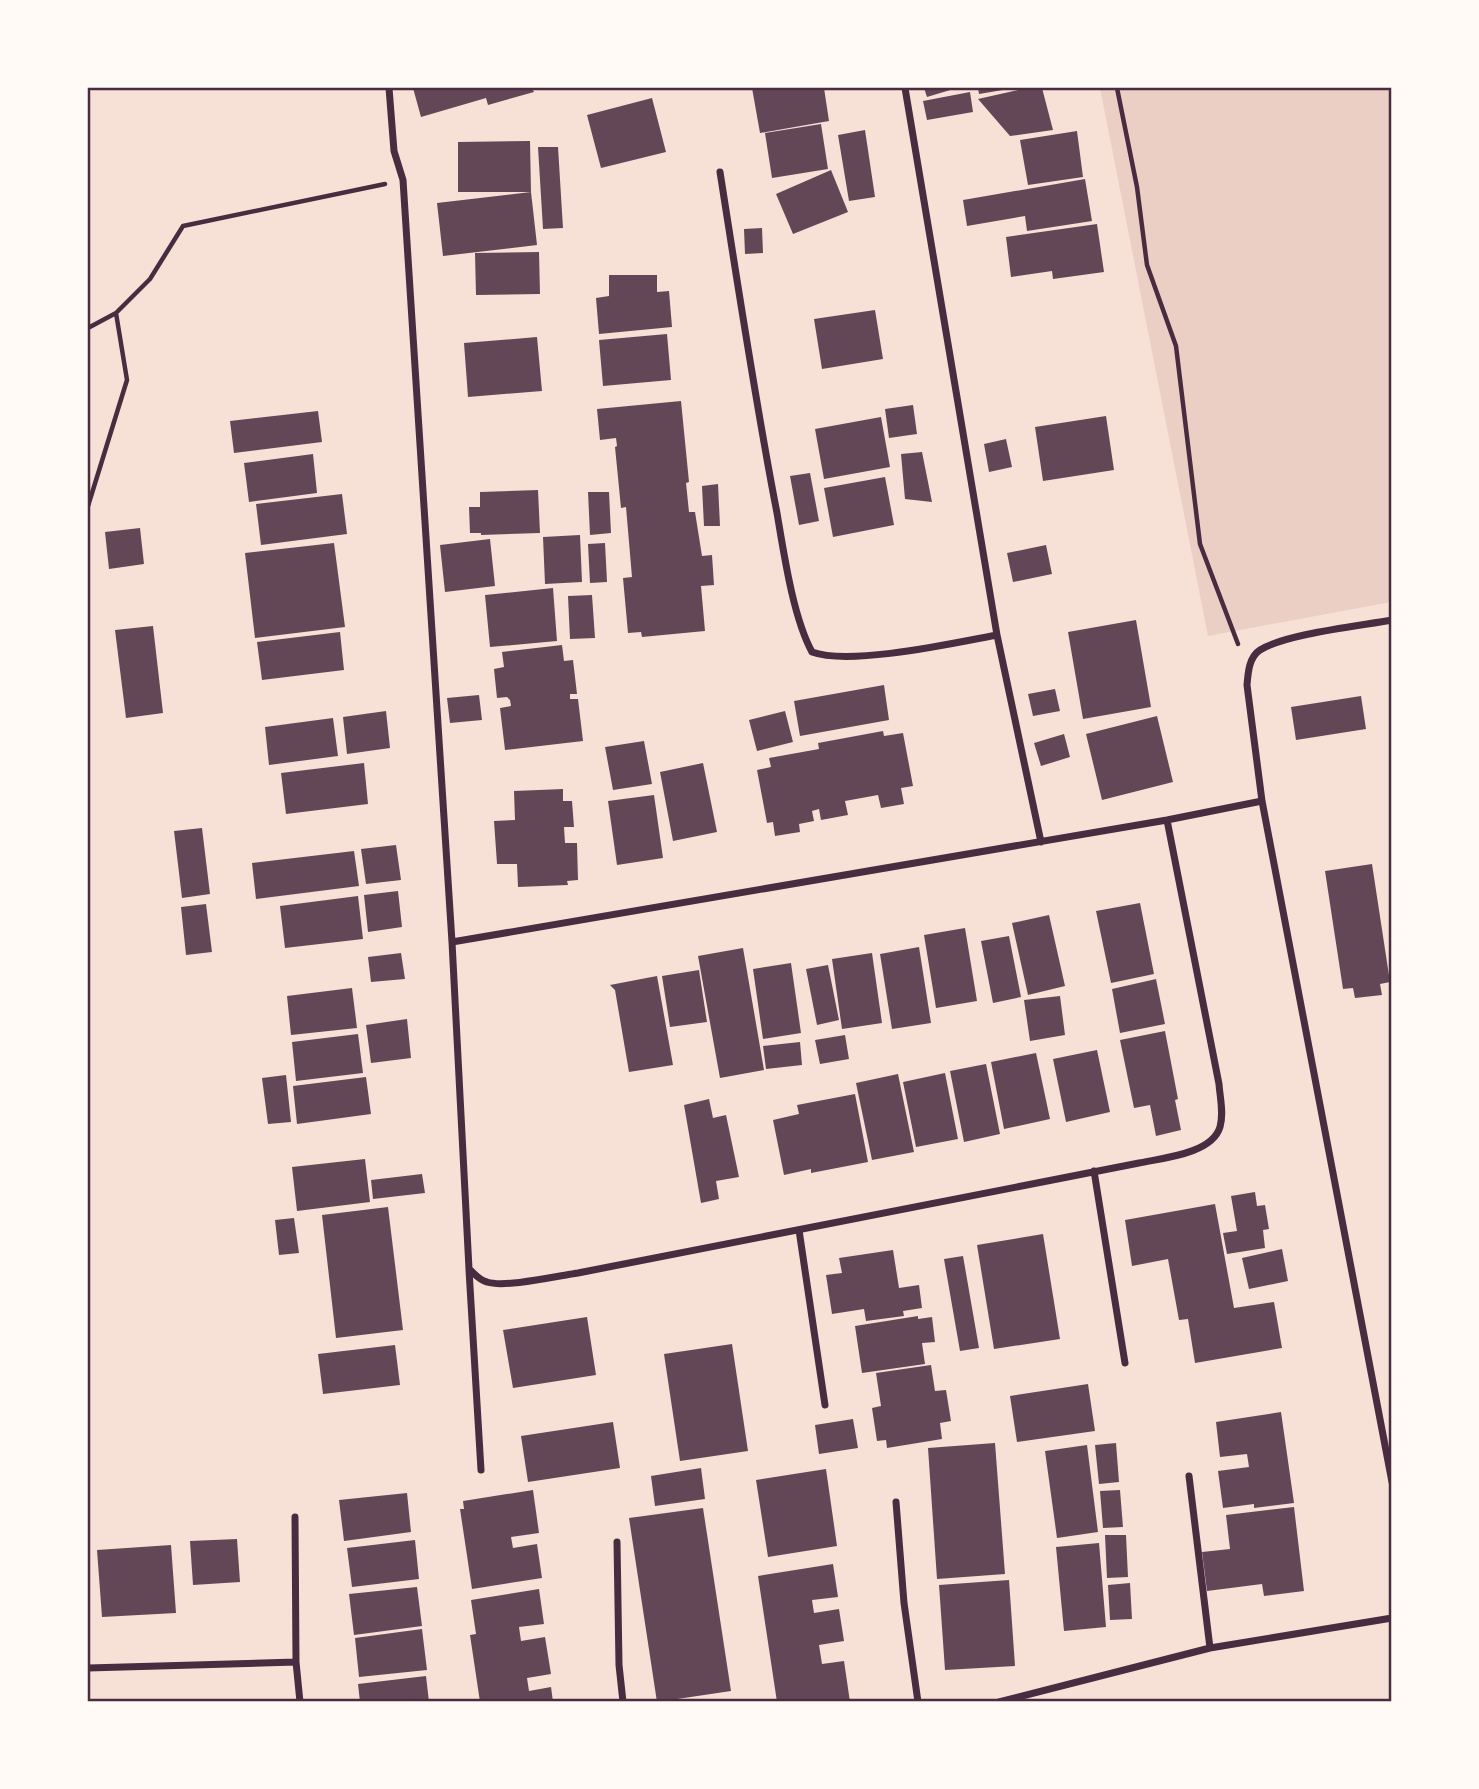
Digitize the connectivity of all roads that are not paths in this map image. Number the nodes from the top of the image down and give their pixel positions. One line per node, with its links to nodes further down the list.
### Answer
1 (389, 88): 9 (street)
2 (905, 88): 5 (street)
3 (720, 172): 5 (street)
4 (1391, 620): 6 (street)
5 (997, 635): 8 (street)
6 (1262, 801): 7 (street); 17 (street)
7 (1167, 820): 8 (street); 10 (street)
8 (1041, 842): 9 (street)
9 (452, 942): 12 (street)
10 (1094, 1171): 11 (street); 13 (street)
11 (799, 1230): 12 (street); 14 (street)
12 (469, 1269): 15 (street)
13 (1125, 1363)
14 (825, 1405)
15 (481, 1470)
16 (1189, 1476): 22 (street)
17 (1391, 1482)
18 (896, 1502): 27 (street)
19 (295, 1517): 23 (street)
20 (617, 1542): 26 (street)
21 (1391, 1618): 22 (street)
22 (1210, 1648): 28 (street)
23 (296, 1662): 24 (street); 25 (street)
24 (88, 1668)
25 (300, 1702)
26 (622, 1702)
27 (919, 1702)
28 (999, 1702)

